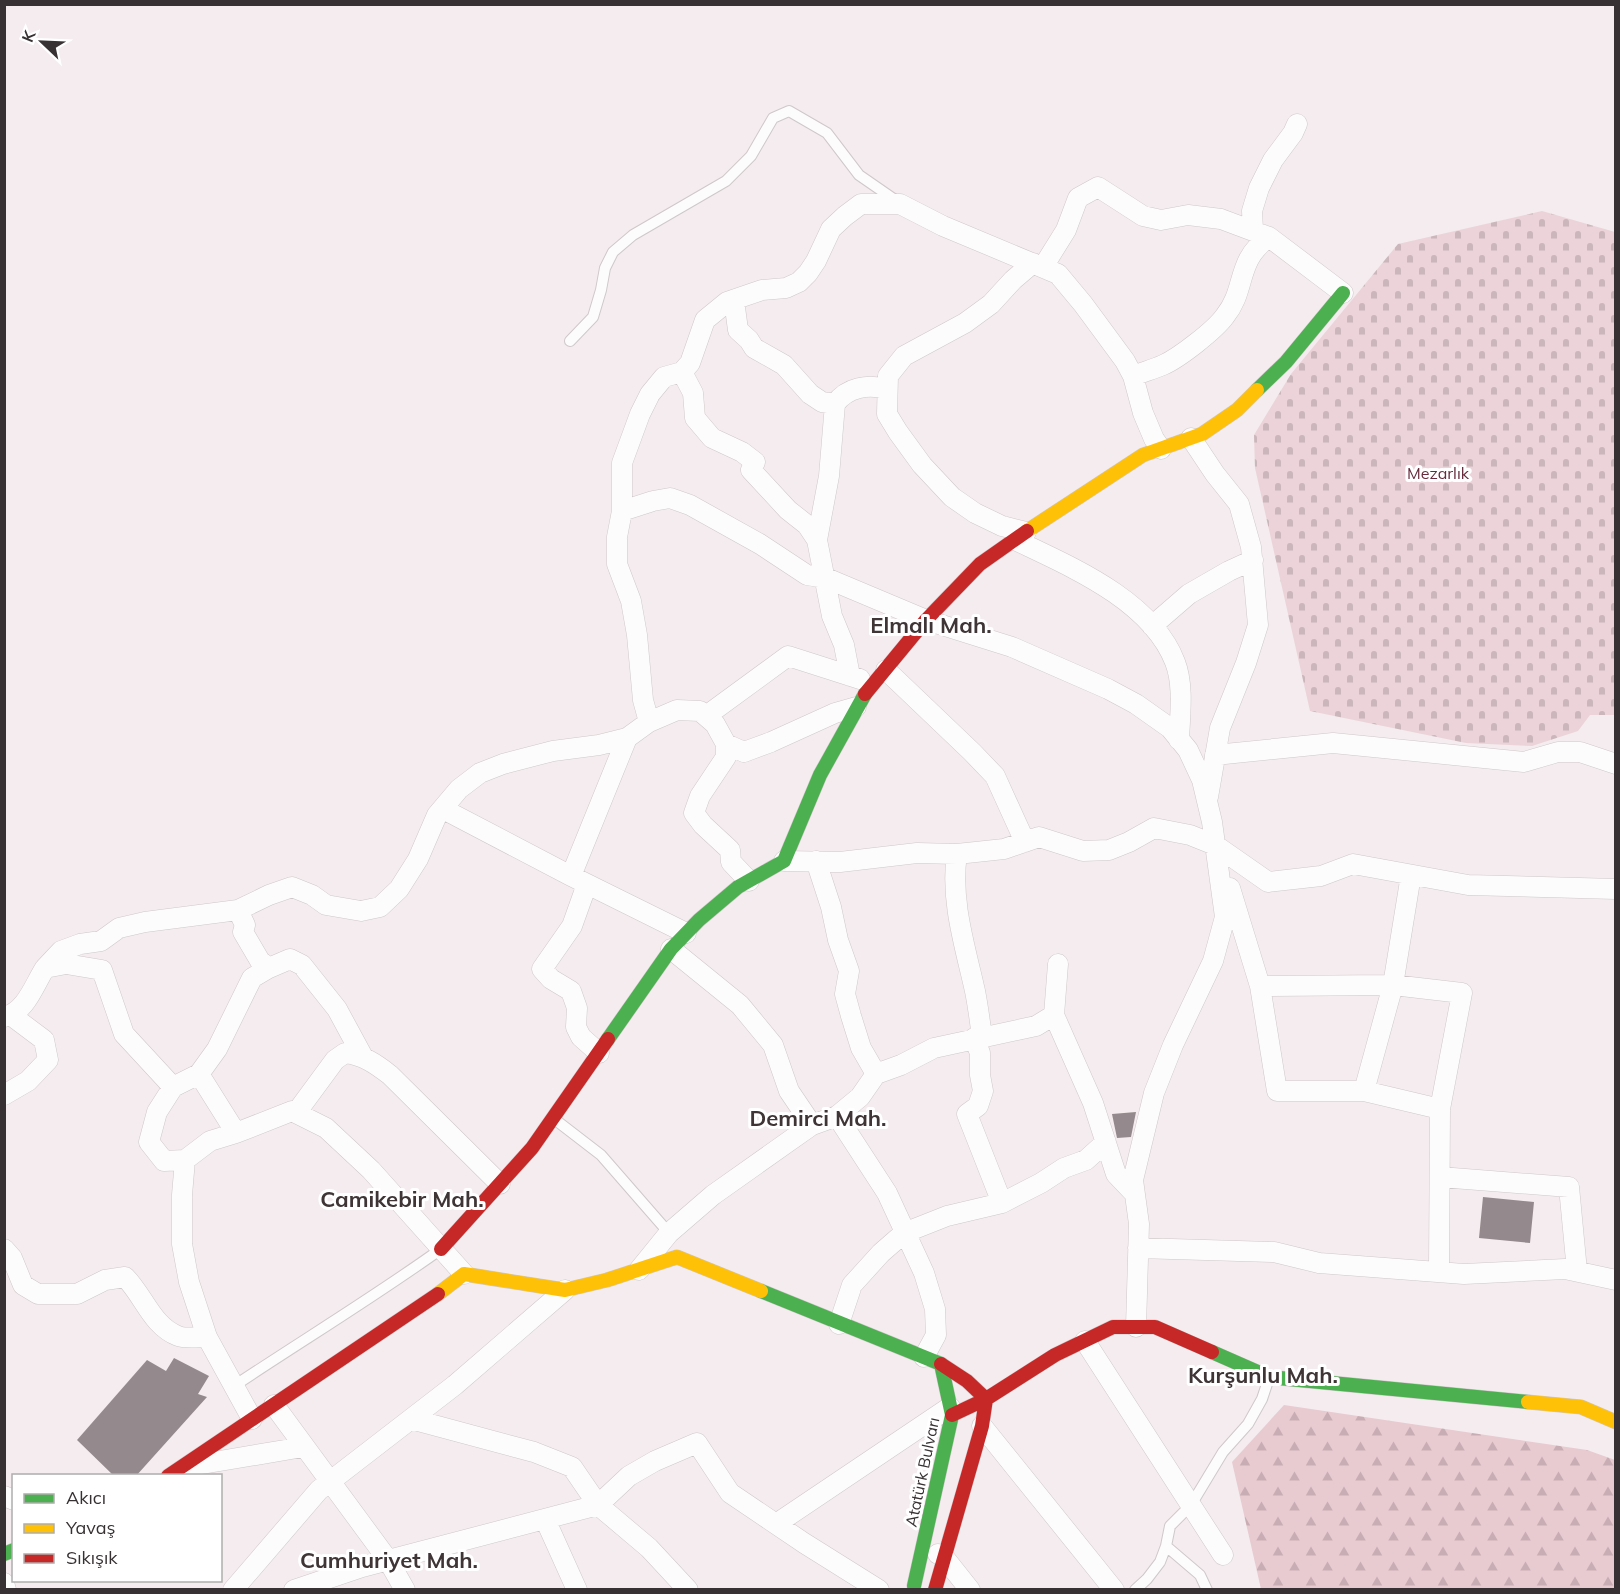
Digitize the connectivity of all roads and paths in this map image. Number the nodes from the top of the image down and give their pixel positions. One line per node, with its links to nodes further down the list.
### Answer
1 (1297, 124): 3 (street)
2 (900, 204): 4 (street); 6 (street); 7 (lane)
3 (1261, 234): 4 (street); 5 (street); 9 (street)
4 (1038, 265): 9 (street); 10 (street)
5 (1342, 293): 12 (street)
6 (734, 300): 8 (street); 11 (street)
7 (570, 341)
8 (682, 372): 14 (street); 16 (street)
9 (1132, 376): 13 (street)
10 (887, 389): 11 (street); 15 (street)
11 (835, 404): 16 (street)
12 (1191, 438): 13 (street); 17 (street)
13 (1161, 449): 15 (street)
14 (622, 511): 18 (street); 25 (street)
15 (1020, 536): 19 (street); 20 (street)
16 (817, 540): 18 (street)
17 (1253, 560): 20 (street); 29 (street)
18 (826, 578): 19 (street); 21 (street)
19 (926, 620): 22 (street); 27 (street)
20 (1152, 626): 27 (street)
21 (850, 676): 22 (street); 24 (street)
22 (880, 677): 23 (street); 33 (street)
23 (856, 707): 28 (street); 36 (street)
24 (706, 716): 25 (street); 28 (street)
25 (649, 722): 26 (street)
26 (627, 738): 32 (street); 39 (street)
27 (1179, 740): 31 (street)
28 (726, 744): 40 (street)
29 (1215, 755): 30 (street); 31 (street)
30 (1616, 764)
31 (1207, 803): 34 (street)
32 (443, 809): 39 (street); 42 (street)
33 (1025, 842): 34 (street); 35 (street)
34 (1215, 845): 38 (street); 49 (street); 70 (street)
35 (957, 854): 37 (street); 52 (street)
36 (784, 861): 37 (street); 40 (street)
37 (816, 861): 56 (street)
38 (1411, 875): 41 (street); 48 (street)
39 (579, 880): 43 (street); 53 (street)
40 (750, 881): 43 (street)
41 (1610, 892)
42 (238, 910): 46 (street); 47 (street)
43 (686, 933): 44 (street)
44 (671, 949): 53 (street); 64 (street)
45 (1058, 964): 50 (street)
46 (45, 968): 51 (street); 57 (street)
47 (269, 968): 54 (street); 55 (street)
48 (1393, 985): 49 (street); 58 (street); 60 (street)
49 (1260, 986): 58 (street)
50 (1054, 1015): 52 (street); 66 (street)
51 (8, 1016): 59 (street)
52 (978, 1038): 56 (street); 71 (street)
53 (599, 1053): 63 (street)
54 (363, 1057): 61 (street); 69 (street)
55 (199, 1074): 57 (street); 65 (street)
56 (876, 1074): 62 (street)
57 (173, 1087): 67 (street)
58 (1364, 1091): 60 (street)
59 (4, 1095)
60 (1440, 1109): 68 (street)
61 (296, 1113): 65 (street); 76 (street)
62 (837, 1116): 64 (street); 73 (street)
63 (554, 1118): 69 (street); 72 (lane)
64 (812, 1125): 72 (street)
65 (236, 1133): 67 (street)
66 (1106, 1142): 70 (street); 71 (street)
67 (185, 1160): 85 (street)
68 (1440, 1177): 78 (street); 79 (street)
69 (500, 1184): 76 (street)
70 (1135, 1194): 74 (street)
71 (1002, 1203): 73 (street)
72 (669, 1233): 77 (street)
73 (904, 1233): 83 (street); 87 (street)
74 (1138, 1248): 79 (street); 84 (street)
75 (4, 1249): 85 (street)
76 (441, 1249): 80 (street); 89 (lane)
77 (639, 1270): 82 (street); 83 (street)
78 (1577, 1271): 79 (street); 81 (street)
79 (1439, 1272)
80 (464, 1274): 82 (street); 91 (street)
81 (1616, 1280)
82 (565, 1290): 94 (street)
83 (839, 1324): 87 (street)
84 (1136, 1327): 86 (street); 88 (street)
85 (207, 1336): 89 (street)
86 (1085, 1341): 90 (street); 101 (street)
87 (932, 1361): 90 (street); 92 (street, Atatürk Bulvarı)
88 (1269, 1377): 95 (street); 101 (lane)
89 (234, 1386): 93 (street)
90 (986, 1399): 92 (street); 96 (street)
91 (274, 1405): 93 (street); 97 (street)
92 (951, 1411): 103 (street); 105 (street, Atatürk Bulvarı)
93 (252, 1419): 98 (street)
94 (411, 1419): 99 (street); 100 (street)
95 (1616, 1422)
96 (982, 1426): 107 (street); 120 (street)
97 (303, 1447): 98 (street); 99 (street)
98 (174, 1471)
99 (329, 1483): 108 (street); 110 (street)
100 (598, 1505): 102 (street); 103 (street); 115 (street)
101 (1191, 1505): 104 (lane); 106 (street)
102 (545, 1519): 108 (street); 114 (street)
103 (777, 1524): 116 (street)
104 (1166, 1546): 121 (lane); 122 (lane)
105 (923, 1547): 107 (street); 117 (street, Atatürk Bulvarı)
106 (1223, 1555)
107 (943, 1556): 118 (street); 119 (street)
108 (388, 1560): 112 (street); 113 (street)
109 (4, 1583): 111 (street)
110 (235, 1589)
111 (6, 1590)
112 (294, 1590)
113 (405, 1590)
114 (577, 1590)
115 (688, 1590)
116 (879, 1590)
117 (914, 1590)
118 (935, 1590)
119 (970, 1590)
120 (1114, 1590)
121 (1135, 1590)
122 (1207, 1590)

